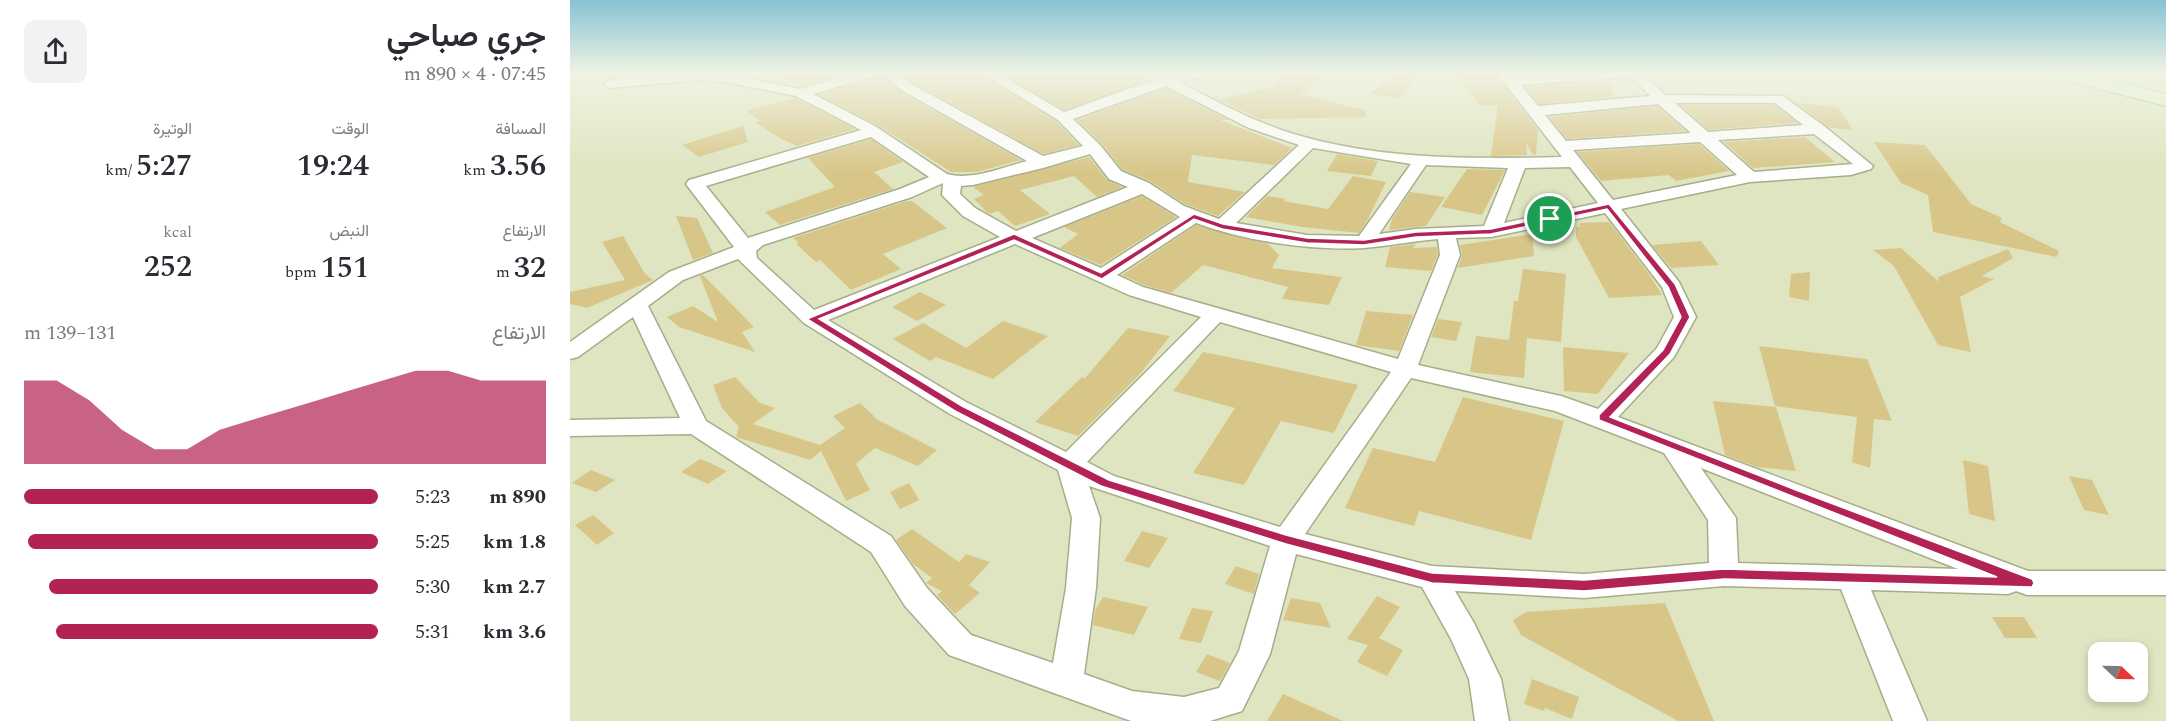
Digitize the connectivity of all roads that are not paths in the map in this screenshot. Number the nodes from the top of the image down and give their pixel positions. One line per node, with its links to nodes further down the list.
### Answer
1 (825, 107): 13 (street)
2 (941, 107): 20 (street)
3 (1045, 107): 11 (street)
4 (1093, 107): 11 (street)
5 (1216, 107): 15 (street)
6 (1532, 107): 10 (street)
7 (1581, 107): 10 (street)
8 (1669, 107): 14 (street)
9 (1788, 107): 12 (street)
10 (1536, 111): 16 (street)
11 (1063, 117): 17 (street)
12 (1819, 129): 14 (street); 22 (street)
13 (872, 132): 23 (street); 32 (street)
14 (1702, 136): 16 (street); 22 (street)
15 (1310, 143): 18 (street); 27 (street)
16 (1563, 146): 19 (street)
17 (1094, 148): 20 (street); 24 (street)
18 (1421, 161): 21 (street); 31 (street)
19 (1575, 162): 21 (street); 25 (street)
20 (1042, 163): 23 (street)
21 (1518, 163): 28 (street)
22 (1750, 177): 25 (street)
23 (947, 179): 30 (street); 32 (street)
24 (1143, 187): 26 (street); 30 (street)
25 (1609, 206): 28 (street); 39 (street)
26 (1194, 216): 27 (street); 33 (street)
27 (1222, 226): 31 (street)
28 (1491, 231): 29 (street)
29 (1446, 235): 31 (street); 38 (street)
30 (1014, 237): 33 (street); 36 (street)
31 (1364, 242)
32 (746, 249): 34 (street); 36 (street)
33 (1102, 276): 35 (street)
34 (637, 304): 37 (street); 40 (street)
35 (1216, 314): 38 (street); 43 (street)
36 (812, 319): 43 (street)
37 (570, 352)
38 (1405, 369): 39 (street); 44 (street)
39 (1603, 418): 42 (street)
40 (696, 426): 41 (street); 50 (street)
41 (570, 428)
42 (1672, 446): 45 (street); 48 (street)
43 (1069, 465): 44 (street); 50 (street)
44 (1286, 540): 46 (street); 51 (street)
45 (1724, 574): 46 (street); 47 (street)
46 (1432, 578): 52 (street)
47 (1851, 578): 48 (street); 53 (street)
48 (2027, 583): 49 (street)
49 (2166, 583)
50 (1066, 683): 51 (street)
51 (1143, 714)
52 (1492, 721)
53 (1910, 721)

